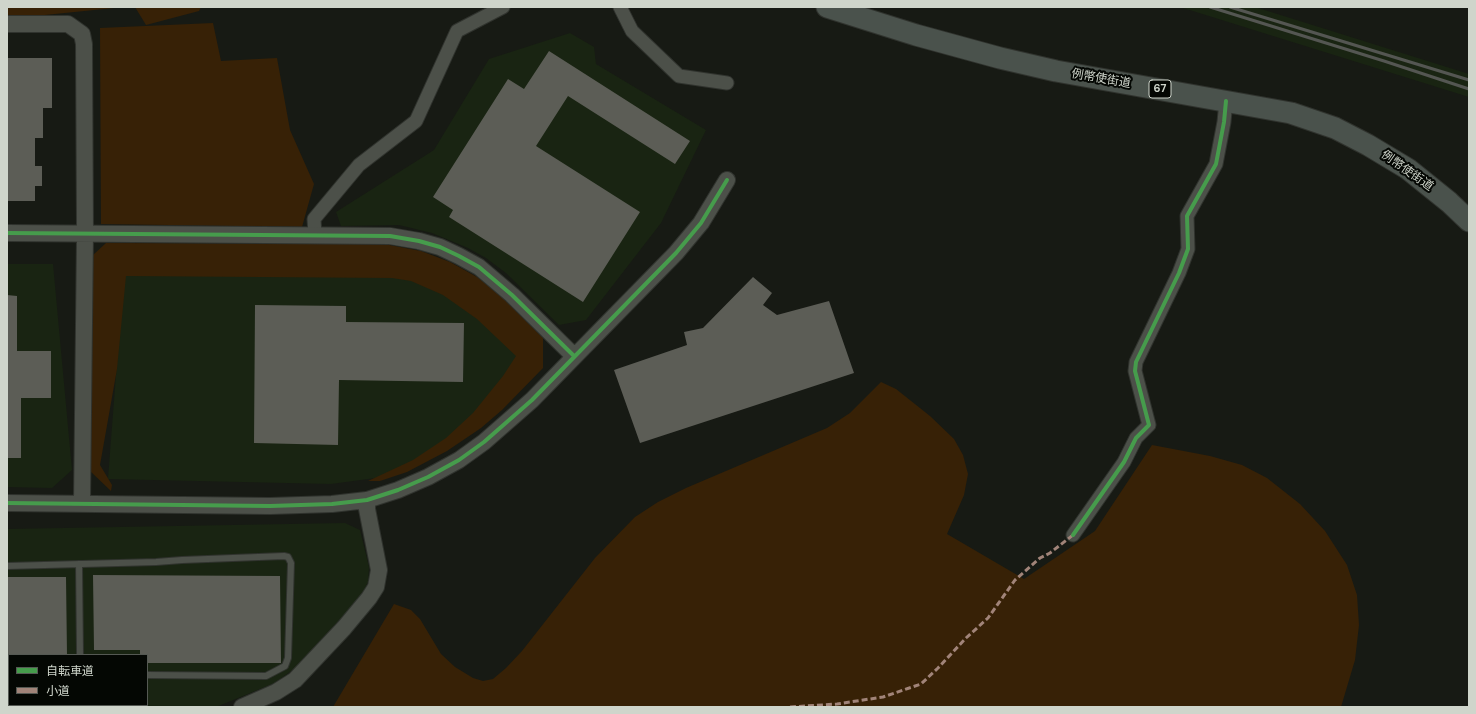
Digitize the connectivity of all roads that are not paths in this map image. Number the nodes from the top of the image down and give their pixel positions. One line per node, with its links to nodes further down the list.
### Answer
1 (503, 7): 11 (street)
2 (620, 7): 5 (street)
3 (828, 7): 6 (main road, 例幣使街道 / 67)
4 (7, 24): 10 (street)
5 (727, 83)
6 (1226, 101): 8 (main road, 例幣使街道 / 67); 16 (street)
7 (727, 180): 12 (street)
8 (1469, 221)
9 (7, 233): 10 (street)
10 (85, 234): 11 (street); 15 (street)
11 (315, 236): 12 (street)
12 (574, 356): 13 (street)
13 (367, 500): 15 (street); 21 (street)
14 (7, 502): 15 (street)
15 (82, 503)
16 (1073, 535)
17 (79, 564): 18 (lane); 19 (lane); 20 (lane)
18 (7, 566)
19 (80, 654)
20 (148, 676)
21 (242, 707)

